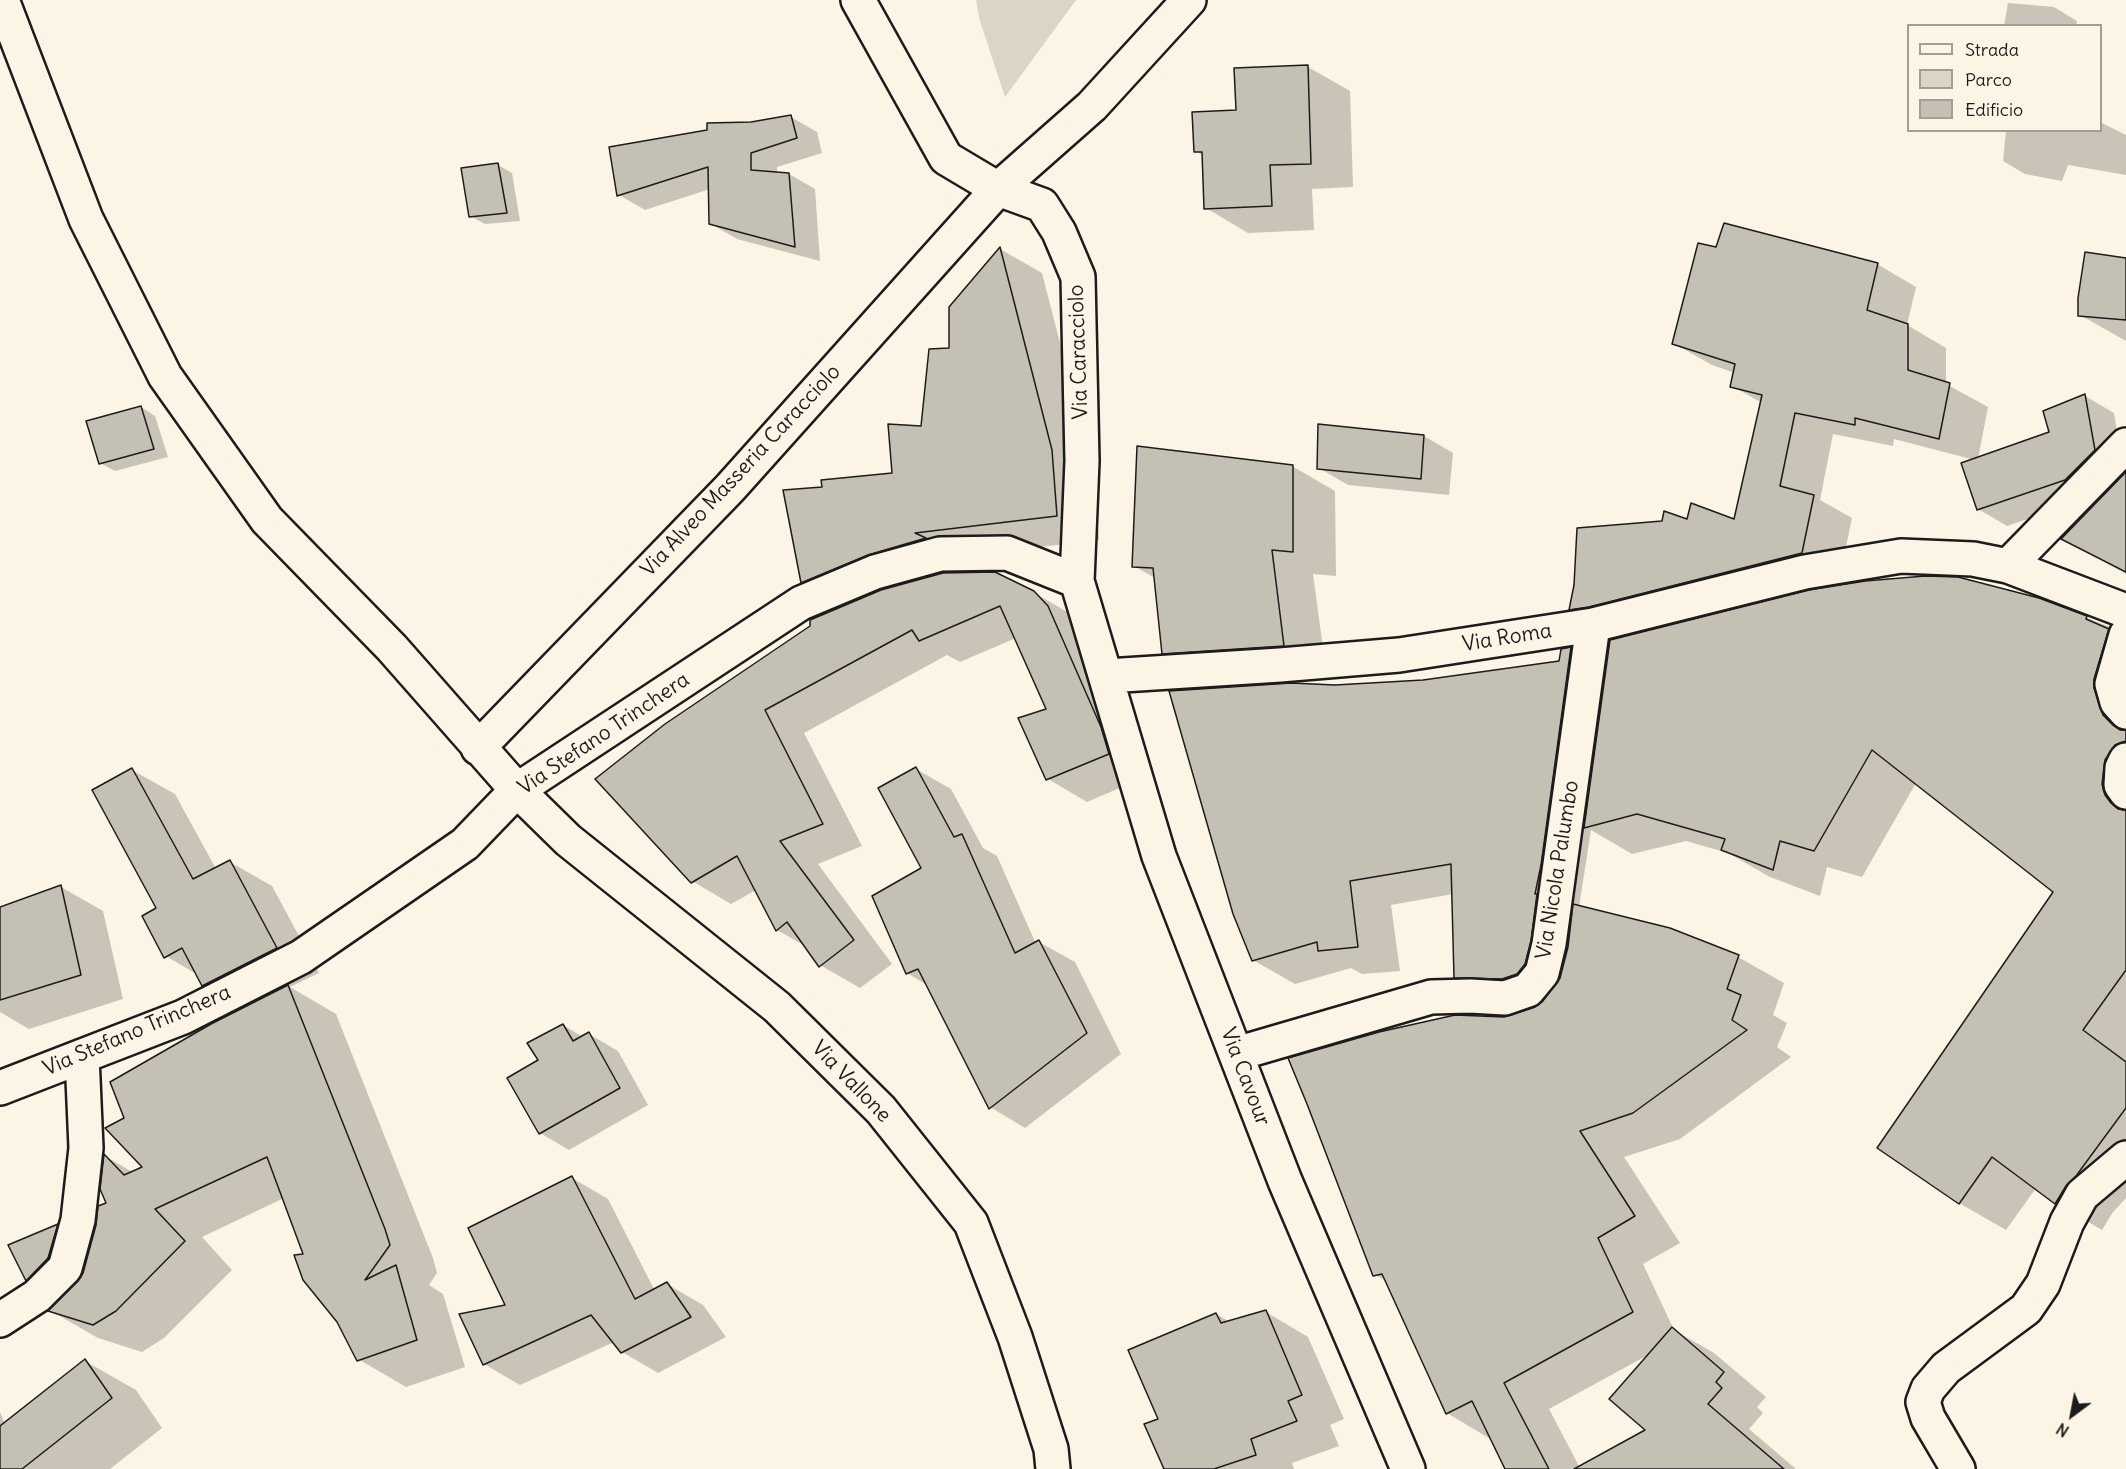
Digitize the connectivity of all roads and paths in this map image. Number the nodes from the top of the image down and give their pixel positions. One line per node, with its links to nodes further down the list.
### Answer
1 (2, 0): 13 (street, Via Vallone)
2 (858, 0): 4 (street, Via Caracciolo)
3 (1189, 0): 4 (street, Via Alveo Masseria Caracciolo)
4 (998, 189): 7 (street, Via Caracciolo); 13 (street, Via Alveo Masseria Caracciolo)
5 (2126, 445): 6 (street)
6 (2008, 566): 8 (street, Via Roma); 9 (street, Via Roma)
7 (1077, 581): 11 (street, Via Caracciolo); 15 (street, Via Stefano Trinchera)
8 (2126, 611)
9 (1593, 626): 11 (street, Via Roma); 17 (street, Via Nicola Palumbo)
10 (2126, 635): 12 (street)
11 (1107, 676): 17 (street, Via Cavour)
12 (2126, 711)
13 (478, 748): 15 (street, Via Vallone)
14 (2126, 760): 16 (street)
15 (517, 790): 18 (street, Via Stefano Trinchera); 22 (street, Via Vallone)
16 (2126, 792)
17 (1236, 1054): 23 (street, Via Cavour)
18 (82, 1056): 19 (street, Via Stefano Trinchera); 21 (street)
19 (0, 1088)
20 (2126, 1158): 24 (street)
21 (0, 1320)
22 (1053, 1469)
23 (1408, 1469)
24 (1958, 1469)

